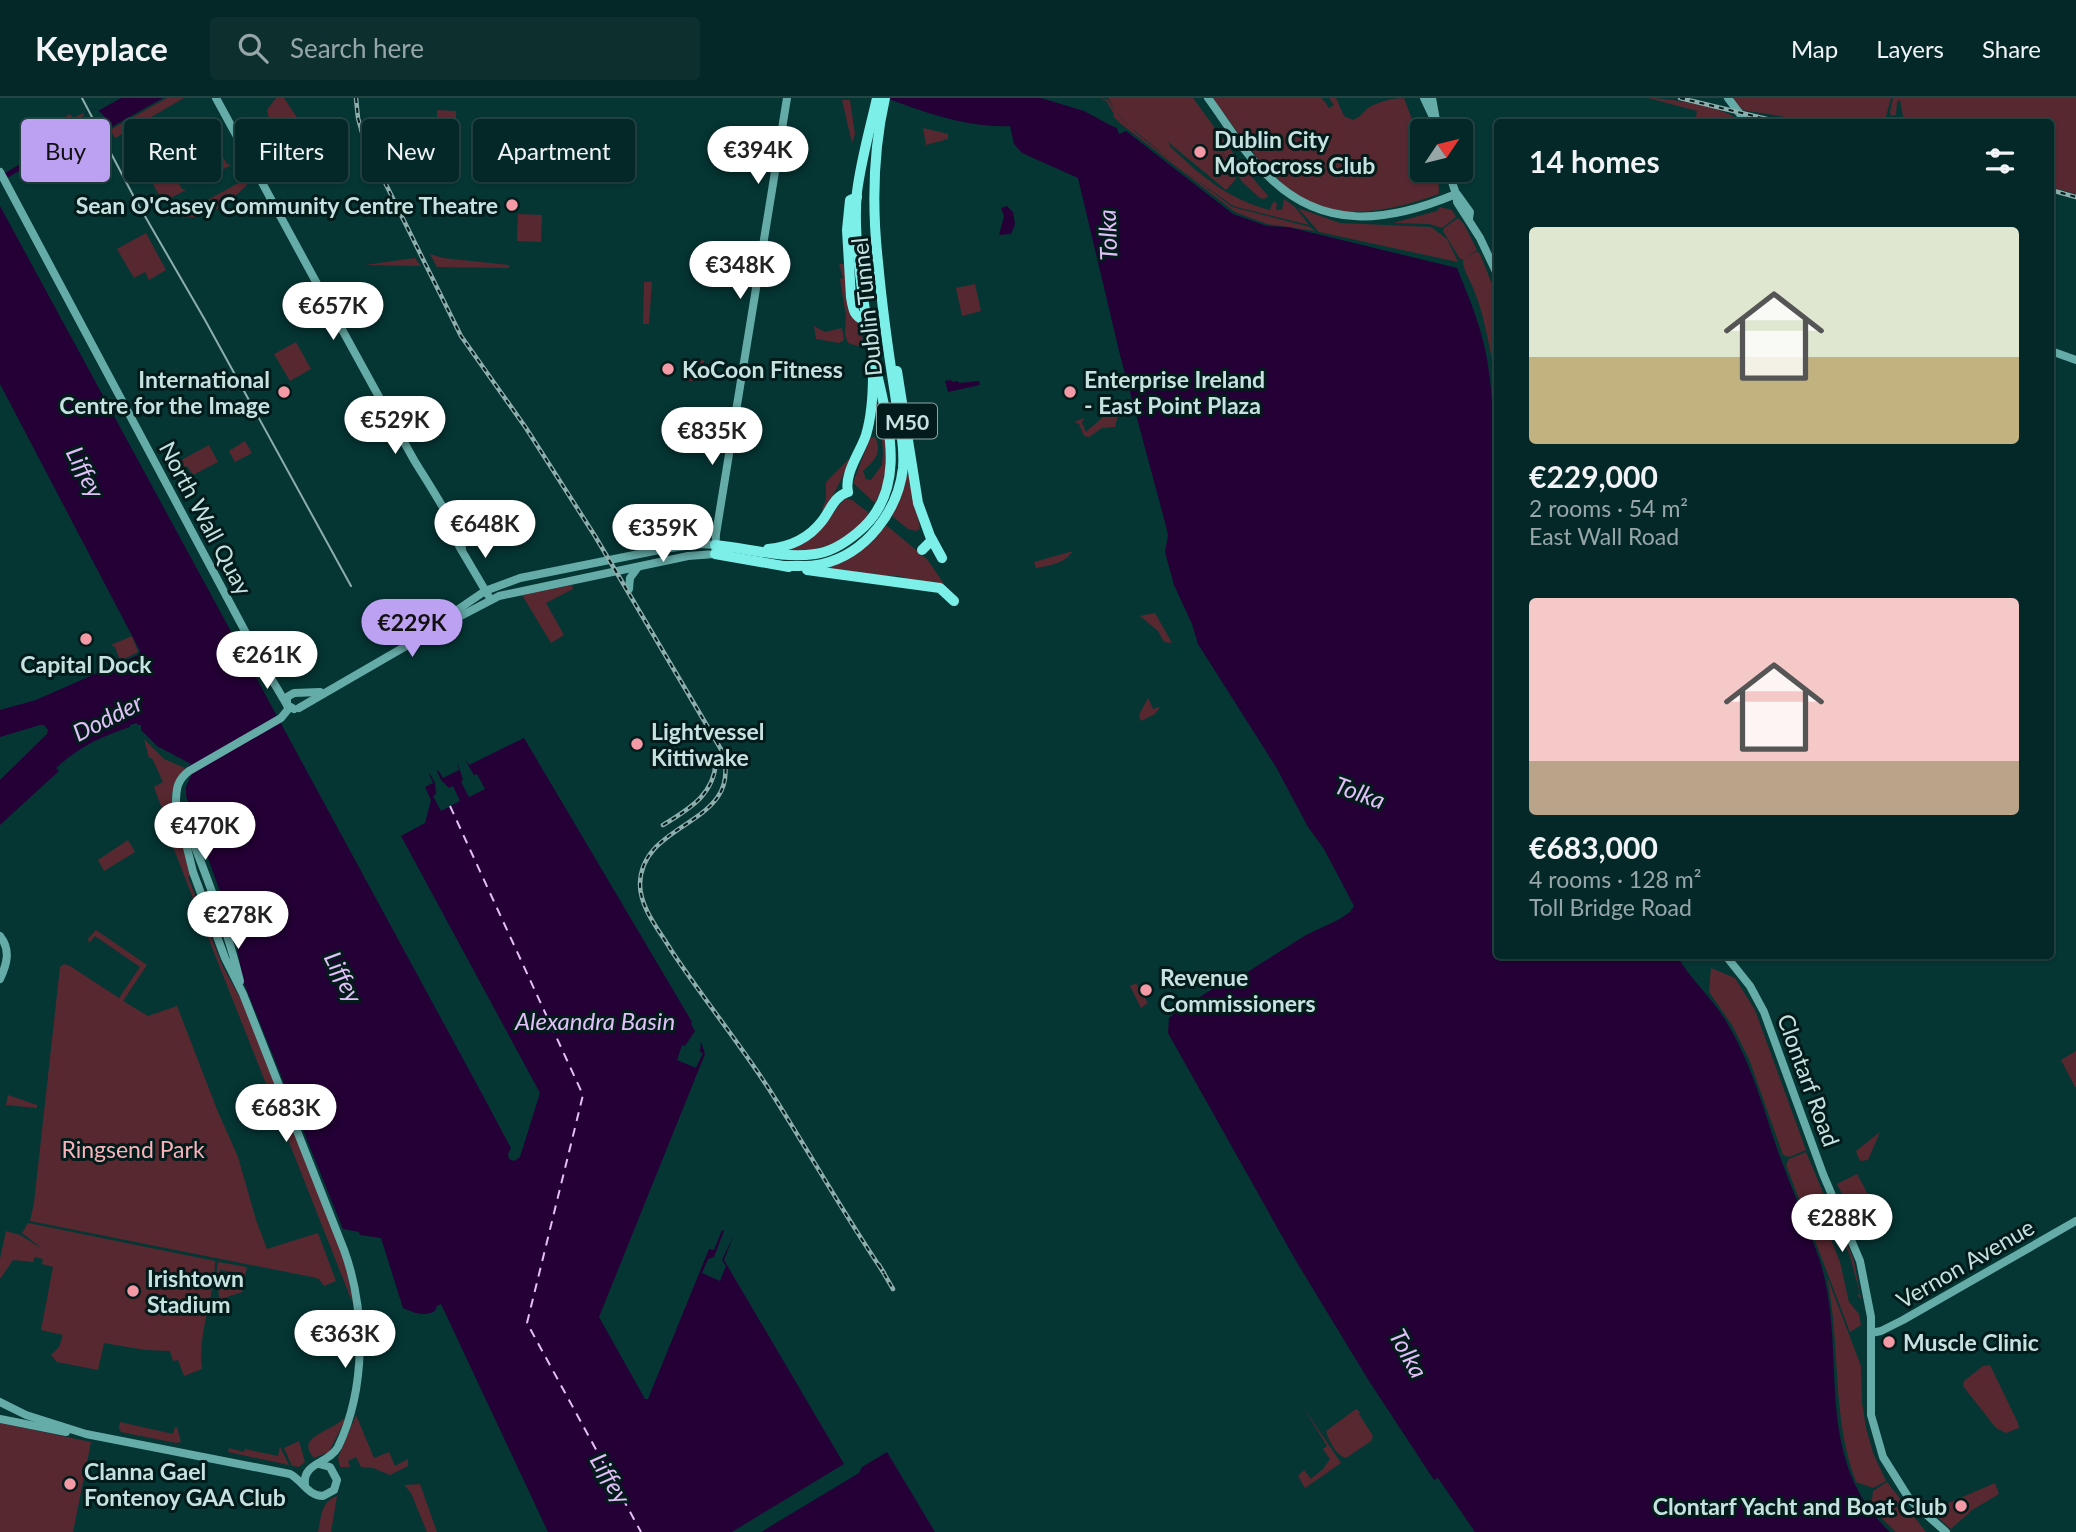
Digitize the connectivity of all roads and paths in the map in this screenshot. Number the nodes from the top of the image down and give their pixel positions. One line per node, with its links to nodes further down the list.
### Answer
1 (216, 98): 29 (main road)
2 (787, 98): 22 (main road)
3 (1208, 98): 13 (main road)
4 (1424, 98): 8 (main road)
5 (1432, 98): 8 (main road)
6 (1728, 98): 9 (main road)
7 (880, 100): 15 (highway, Dublin Tunnel / M50); 17 (highway, Dublin Tunnel / M50)
8 (1434, 118)
9 (1744, 119)
10 (0, 172): 12 (main road, North Wall Quay)
11 (1452, 182): 13 (main road)
12 (3, 186): 31 (main road, North Wall Quay)
13 (1456, 194): 14 (main road)
14 (1494, 268)
15 (883, 302): 19 (highway, Dublin Tunnel / M50); 21 (highway, M50)
16 (2054, 352): 18 (main road)
17 (874, 360): 19 (highway, Dublin Tunnel / M50); 23 (highway, M50)
18 (2076, 360)
19 (886, 508): 20 (highway, Dublin Tunnel / M50)
20 (876, 521): 23 (highway, Dublin Tunnel / M50); 27 (highway, Dublin Tunnel / M50)
21 (932, 540): 24 (highway); 25 (highway, M50)
22 (715, 550): 23 (highway); 26 (main road); 27 (highway); 29 (main road)
23 (743, 550)
24 (922, 550)
25 (942, 558)
26 (641, 566): 28 (main road); 29 (main road)
27 (785, 566): 30 (highway)
28 (629, 589)
29 (488, 595): 32 (main road)
30 (954, 601)
31 (262, 663): 33 (main road, North Wall Quay); 34 (main road, North Wall Quay)
32 (332, 688): 33 (main road); 34 (main road)
33 (295, 693): 34 (main road); 34 (main road)
34 (292, 707): 45 (main road)
35 (0, 936): 37 (main road)
36 (1728, 959): 40 (main road, Clontarf Road)
37 (0, 979)
38 (2076, 1221): 39 (main road, Vernon Avenue)
39 (1887, 1328): 40 (main road, Vernon Avenue); 41 (main road)
40 (1871, 1333): 41 (main road, Clontarf Road)
41 (1871, 1345): 51 (main road, Clontarf Road)
42 (0, 1402): 44 (main road)
43 (0, 1419): 44 (main road)
44 (86, 1434): 49 (main road)
45 (333, 1455): 46 (main road); 47 (main road)
46 (319, 1464): 47 (main road); 48 (main road)
47 (333, 1470): 50 (main road)
48 (306, 1472): 49 (main road); 50 (main road)
49 (290, 1474): 50 (main road)
50 (305, 1485)
51 (1946, 1532)

